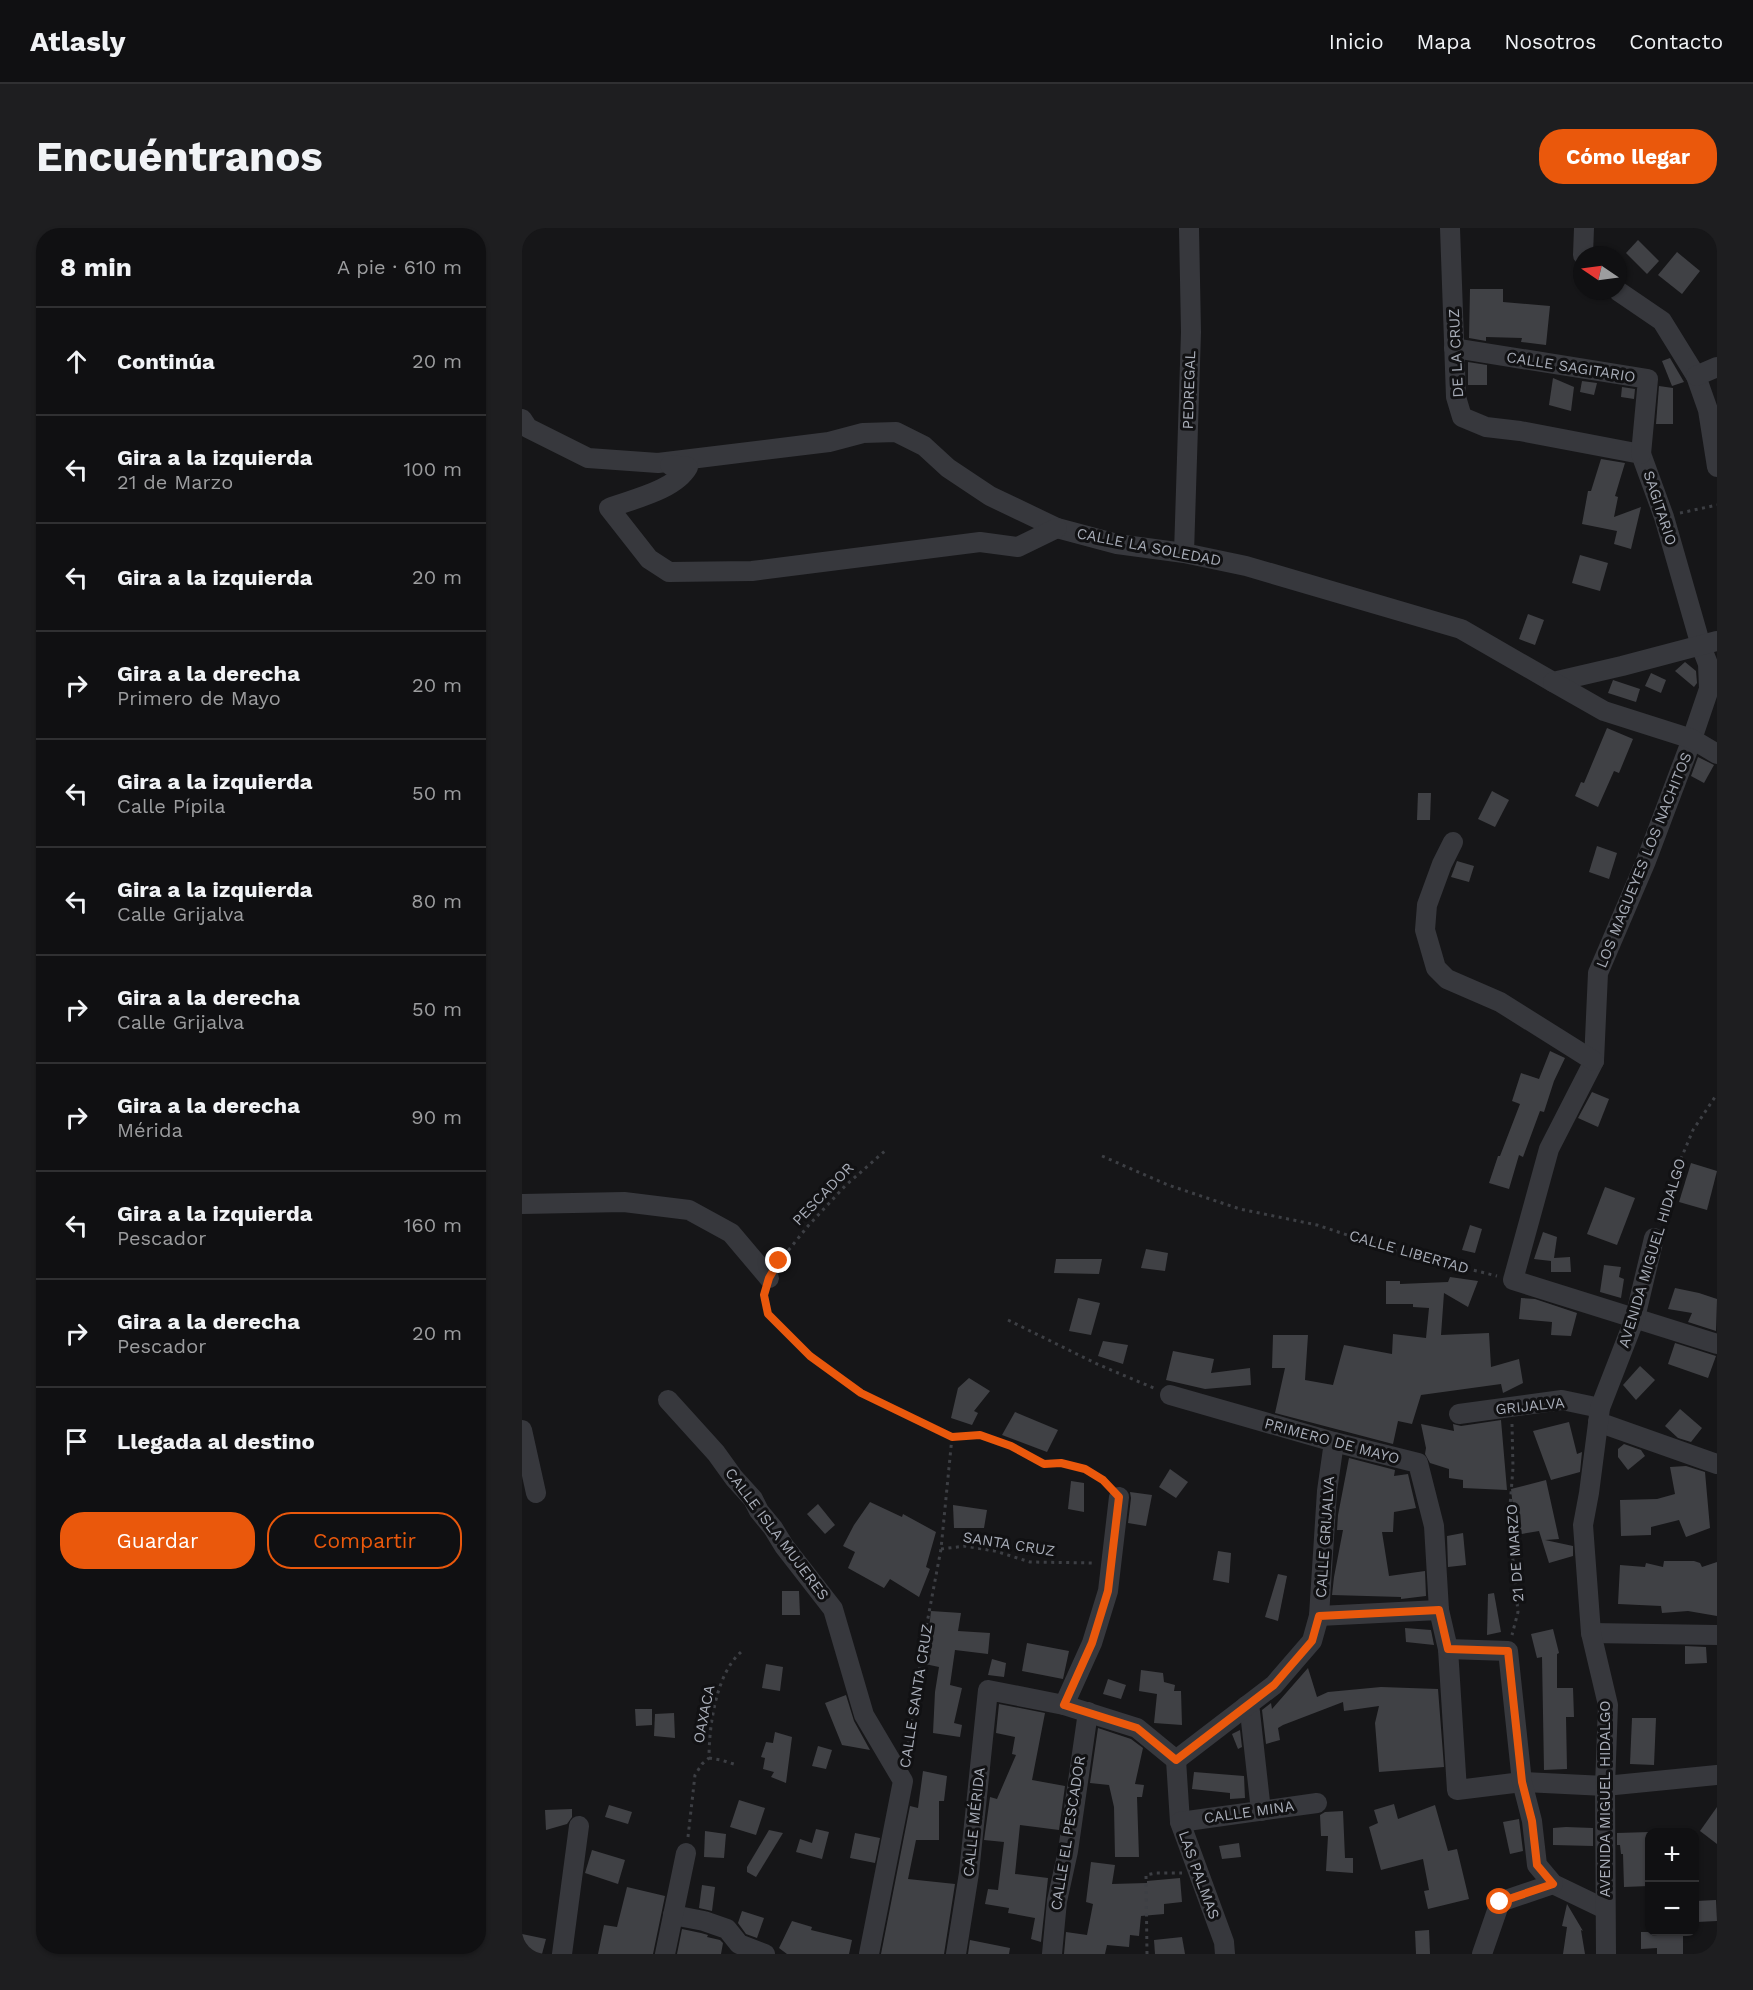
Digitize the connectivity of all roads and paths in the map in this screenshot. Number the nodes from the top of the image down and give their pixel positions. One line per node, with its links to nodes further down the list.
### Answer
1 (1189, 228): 17 (street, PEDREGAL)
2 (1450, 228): 6 (street, DE LA CRUZ)
3 (1584, 228): 4 (street)
4 (1583, 246)
5 (1627, 297): 8 (street)
6 (1454, 348): 10 (street, DE LA CRUZ); 11 (street, CALLE SAGITARIO)
7 (1717, 367): 8 (street)
8 (1696, 375): 13 (street)
9 (522, 419): 12 (street, CALLE LA SOLEDAD)
10 (1520, 431): 11 (street, SAGITARIO)
11 (1641, 454): 15 (street, SAGITARIO)
12 (658, 463): 16 (street, CALLE LA SOLEDAD); 16 (street)
13 (1717, 467)
14 (1717, 505): 15 (path)
15 (1664, 517): 18 (street, SAGITARIO)
16 (1057, 528): 17 (street, CALLE LA SOLEDAD)
17 (1184, 553): 19 (street, CALLE LA SOLEDAD)
18 (1709, 644): 19 (street); 20 (street, LOS MAGUEYES LOS NACHITOS)
19 (1553, 682): 20 (street, CALLE LA SOLEDAD)
20 (1692, 739): 21 (street, CALLE LA SOLEDAD); 23 (street, LOS MAGUEYES LOS NACHITOS)
21 (1717, 754)
22 (1453, 842): 23 (street)
23 (1594, 1061): 30 (street, LOS MAGUEYES LOS NACHITOS)
24 (1717, 1094): 28 (path, AVENIDA MIGUEL HIDALGO)
25 (886, 1150): 29 (path, PESCADOR)
26 (1102, 1156): 30 (path, CALLE LIBERTAD)
27 (522, 1204): 29 (street)
28 (1654, 1238): 31 (street, AVENIDA MIGUEL HIDALGO)
29 (769, 1278): 40 (path, PESCADOR)
30 (1513, 1280): 31 (street)
31 (1635, 1318): 33 (street); 38 (street, AVENIDA MIGUEL HIDALGO)
32 (1008, 1320): 34 (path)
33 (1717, 1344)
34 (1170, 1395): 41 (street, PRIMERO DE MAYO)
35 (668, 1400): 61 (street, CALLE ISLA MUJERES)
36 (1510, 1407): 37 (street, GRIJALVA); 38 (street, GRIJALVA); 52 (path, 21 DE MARZO)
37 (1459, 1414)
38 (1599, 1415): 42 (street, GRIJALVA); 49 (street, AVENIDA MIGUEL HIDALGO)
39 (522, 1430): 43 (street)
40 (952, 1437): 44 (path, PESCADOR); 45 (path, CALLE SANTA CRUZ)
41 (1334, 1442): 47 (street, PRIMERO DE MAYO); 48 (street, CALLE GRIJALVA)
42 (1717, 1464)
43 (536, 1493)
44 (1119, 1497): 46 (street)
45 (941, 1549): 46 (path, SANTA CRUZ); 61 (path, CALLE SANTA CRUZ)
46 (1110, 1563): 54 (street)
47 (1439, 1610): 48 (street); 51 (street, PRIMERO DE MAYO)
48 (1319, 1616): 55 (street, CALLE GRIJALVA)
49 (1590, 1633): 50 (street); 63 (street, AVENIDA MIGUEL HIDALGO)
50 (1717, 1635)
51 (1448, 1649): 52 (street); 62 (street, PRIMERO DE MAYO)
52 (1508, 1651): 62 (street)
53 (741, 1652): 57 (path, OAXACA)
54 (1064, 1705): 56 (street); 77 (street, CALLE MÉRIDA)
55 (1246, 1706): 58 (street, CALLE GRIJALVA); 65 (street)
56 (1088, 1712): 58 (street); 78 (street, CALLE EL PESCADOR)
57 (709, 1758): 59 (path); 68 (path, OAXACA)
58 (1176, 1760): 66 (street, LAS PALMAS)
59 (738, 1765)
60 (1717, 1775): 63 (street)
61 (903, 1781): 76 (street, CALLE SANTA CRUZ)
62 (1522, 1782): 63 (street); 70 (street)
63 (1605, 1786): 71 (street, AVENIDA MIGUEL HIDALGO)
64 (1317, 1803): 65 (street, CALLE MINA)
65 (1261, 1811): 66 (street, CALLE MINA)
66 (1180, 1822): 69 (street, LAS PALMAS)
67 (579, 1826): 73 (street)
68 (686, 1853): 72 (street)
69 (1198, 1874): 79 (path); 80 (street, LAS PALMAS)
70 (1553, 1884): 71 (street); 81 (street)
71 (1605, 1909): 82 (street, AVENIDA MIGUEL HIDALGO)
72 (673, 1915): 74 (street); 75 (street)
73 (562, 1954)
74 (665, 1954)
75 (765, 1954)
76 (869, 1954)
77 (956, 1954)
78 (1052, 1954)
79 (1147, 1954)
80 (1225, 1954)
81 (1482, 1954)
82 (1606, 1954)

